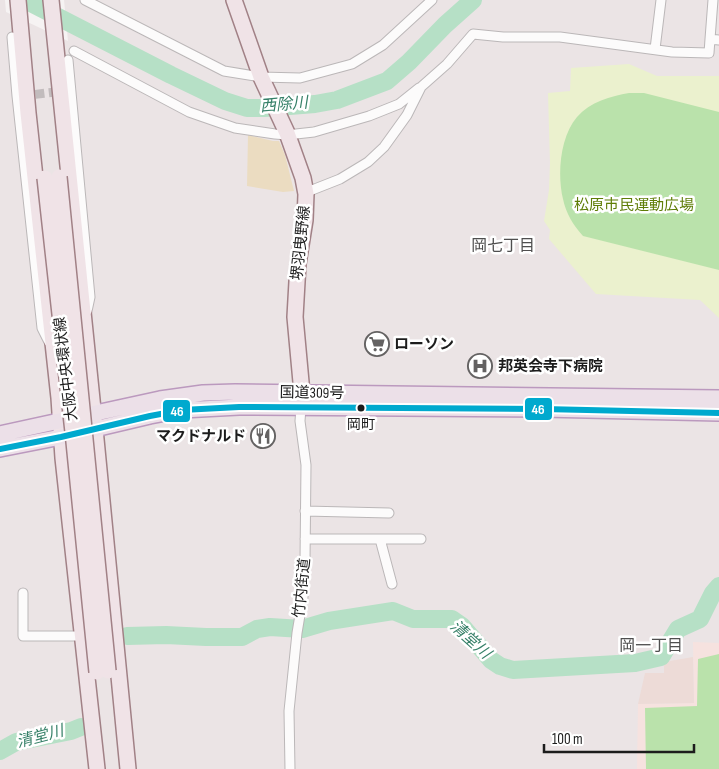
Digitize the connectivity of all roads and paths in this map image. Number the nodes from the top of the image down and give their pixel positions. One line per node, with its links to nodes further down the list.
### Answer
1 (18, 0): 10 (main road)
2 (26, 0): 10 (main road, 大阪中央環状線)
3 (41, 0): 11 (main road, 大阪中央環状線)
4 (51, 0): 11 (main road)
5 (84, 0): 17 (street)
6 (234, 0): 17 (main road, 堺羽曳野線)
7 (661, 0): 14 (street)
8 (713, 0): 13 (street)
9 (429, 1): 17 (street)
10 (24, 20): 20 (main road, 大阪中央環状線); 23 (main road)
11 (49, 32): 20 (main road, 大阪中央環状線); 22 (main road)
12 (12, 36): 23 (street)
13 (714, 40): 14 (street)
14 (655, 49): 18 (street)
15 (74, 51): 19 (street)
16 (68, 60): 22 (street)
17 (262, 79): 19 (main road, 堺羽曳野線)
18 (421, 87): 19 (street); 21 (street)
19 (286, 132): 21 (main road, 堺羽曳野線)
20 (52, 178): 39 (main road, 大阪中央環状線, bridge)
21 (306, 194): 25 (main road, 堺羽曳野線)
22 (84, 326): 27 (main road)
23 (53, 348): 28 (main road)
24 (719, 398): 25 (highway, 国道309号)
25 (301, 400): 26 (highway, 国道309号); 27 (highway, 国道309号); 31 (street, 竹内街道)
26 (719, 413)
27 (95, 421): 28 (highway, 国道309号); 43 (main road)
28 (61, 429): 29 (highway, 国道309号); 30 (highway, 国道309号); 38 (main road)
29 (0, 434)
30 (0, 450)
31 (305, 511): 32 (street); 33 (street, 竹内街道)
32 (389, 513)
33 (305, 539): 34 (street); 44 (street, 竹内街道)
34 (380, 539): 35 (street); 36 (street)
35 (422, 539)
36 (392, 584)
37 (23, 593): 38 (street)
38 (83, 636): 40 (main road)
39 (103, 671): 41 (main road, 大阪中央環状線); 42 (main road, 大阪中央環状線)
40 (97, 769)
41 (107, 769)
42 (119, 769)
43 (128, 769)
44 (290, 769)

